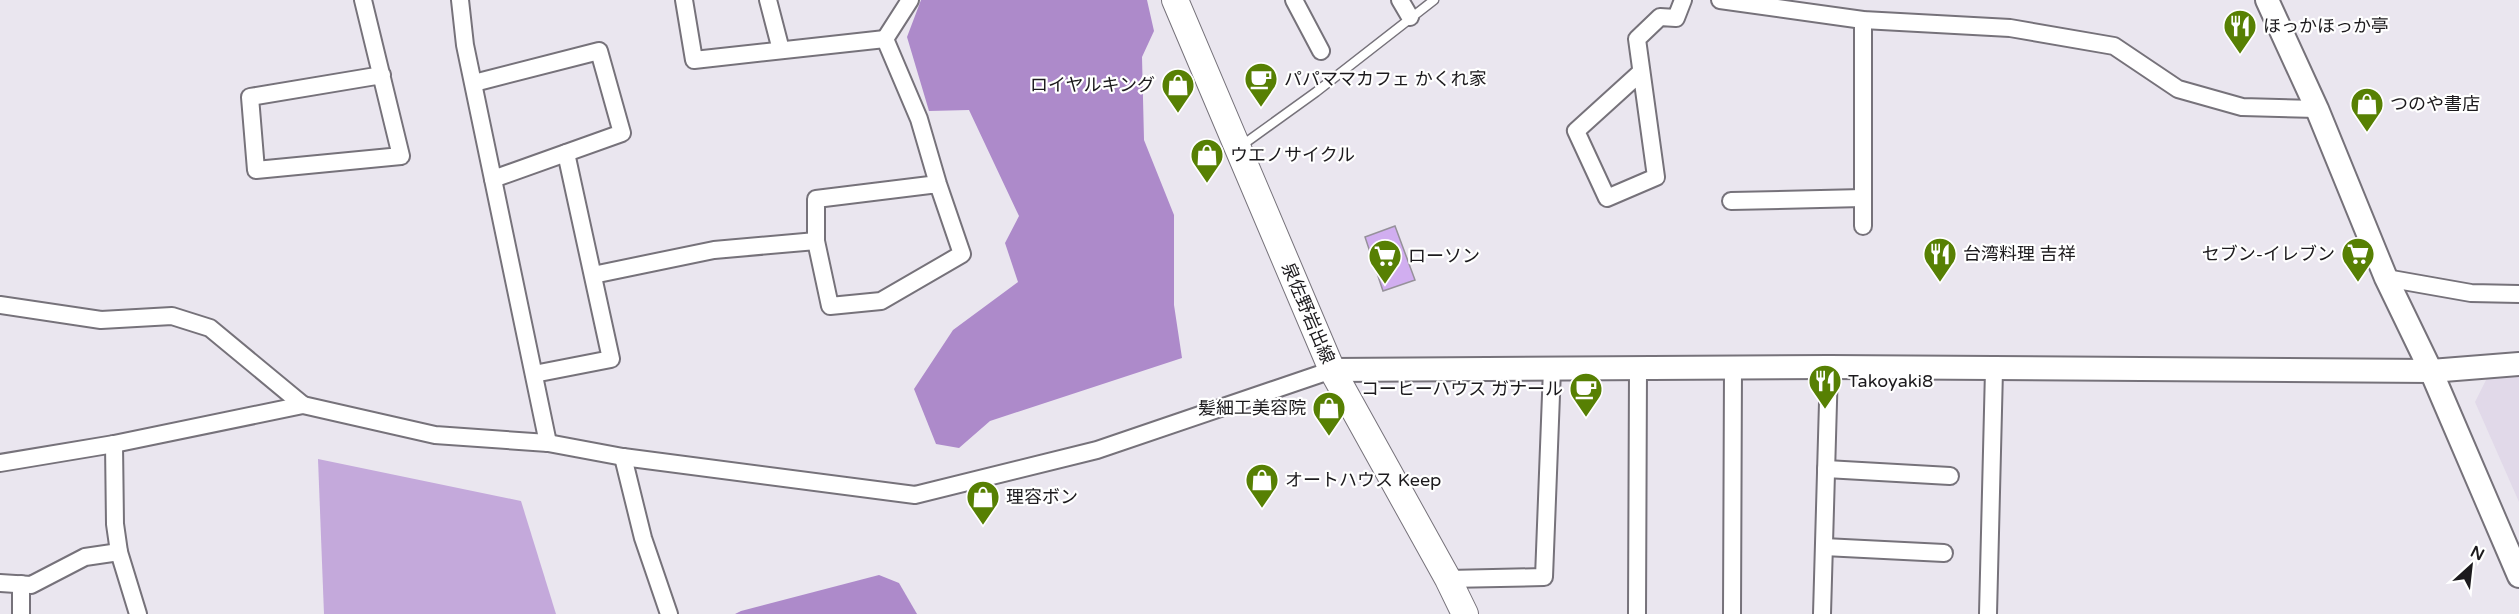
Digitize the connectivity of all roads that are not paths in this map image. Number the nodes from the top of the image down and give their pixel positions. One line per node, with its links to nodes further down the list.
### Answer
1 (363, 0): 19 (street)
2 (460, 0): 20 (street)
3 (684, 0): 16 (street)
4 (768, 0): 16 (street)
5 (910, 0): 15 (street)
6 (1176, 0): 22 (main road, 泉佐野岩出線)
7 (1294, 0): 17 (street)
8 (1400, 0): 13 (street)
9 (1434, 0): 13 (lane)
10 (1683, 0): 18 (street)
11 (1720, 0): 14 (street)
12 (2267, 0): 21 (street)
13 (1410, 17): 22 (lane)
14 (1863, 20): 21 (street); 26 (street)
15 (885, 39): 16 (street); 25 (street)
16 (781, 50)
17 (1321, 51)
18 (1641, 72): 18 (street)
19 (382, 75): 19 (street)
20 (474, 83): 23 (street); 24 (street)
21 (2317, 109): 31 (street)
22 (1238, 148): 39 (main road, 泉佐野岩出線)
23 (566, 153): 24 (street); 30 (street)
24 (493, 179): 42 (street)
25 (938, 184): 29 (street); 29 (street)
26 (1863, 198): 27 (street); 28 (street)
27 (1731, 201)
28 (1863, 226)
29 (816, 241): 30 (street)
30 (593, 275): 42 (street)
31 (2386, 278): 32 (street); 41 (street)
32 (2519, 294)
33 (0, 305): 43 (street)
34 (2519, 364): 41 (street)
35 (1829, 367): 36 (street); 40 (street); 48 (street)
36 (1733, 368): 38 (street); 62 (street)
37 (1552, 369): 38 (street); 39 (street); 54 (street)
38 (1638, 369): 61 (street)
39 (1332, 370): 46 (street); 54 (main road, 泉佐野岩出線)
40 (1994, 370): 41 (street); 64 (street)
41 (2431, 371): 53 (street)
42 (534, 374): 44 (street)
43 (303, 405): 44 (street); 45 (street)
44 (548, 443): 46 (street)
45 (114, 444): 47 (street); 51 (street)
46 (623, 457): 59 (street)
47 (0, 463)
48 (1826, 469): 49 (street); 50 (street)
49 (1950, 476)
50 (1824, 547): 52 (street); 63 (street)
51 (119, 552): 56 (street); 58 (street)
52 (1944, 553)
53 (2519, 576)
54 (1448, 579): 60 (main road, 泉佐野岩出線)
55 (0, 583): 56 (street)
56 (21, 584): 57 (street)
57 (21, 614)
58 (138, 614)
59 (669, 614)
60 (1465, 614)
61 (1637, 614)
62 (1732, 614)
63 (1822, 614)
64 (1988, 614)

